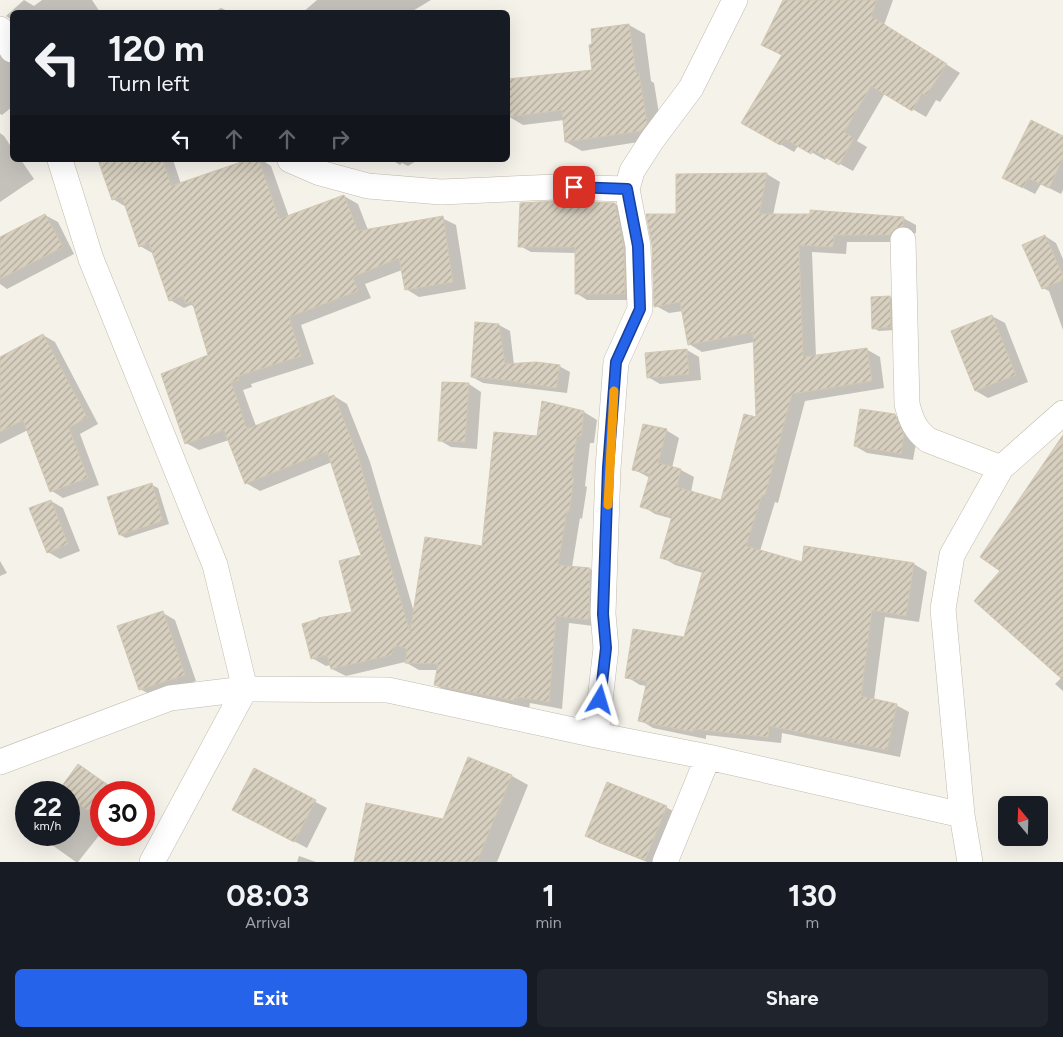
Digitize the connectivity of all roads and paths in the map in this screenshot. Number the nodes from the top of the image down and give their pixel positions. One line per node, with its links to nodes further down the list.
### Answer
1 (735, 0): 6 (street)
2 (0, 29): 3 (street)
3 (10, 46)
4 (61, 162): 10 (street)
5 (295, 162): 6 (street)
6 (627, 189): 11 (street)
7 (903, 240): 9 (street)
8 (1063, 413): 9 (street)
9 (1000, 468): 14 (street)
10 (245, 689): 11 (street); 13 (street); 15 (street)
11 (596, 735): 12 (street)
12 (708, 757): 14 (street); 16 (street)
13 (0, 762)
14 (962, 815): 17 (street)
15 (152, 862)
16 (665, 862)
17 (970, 862)

